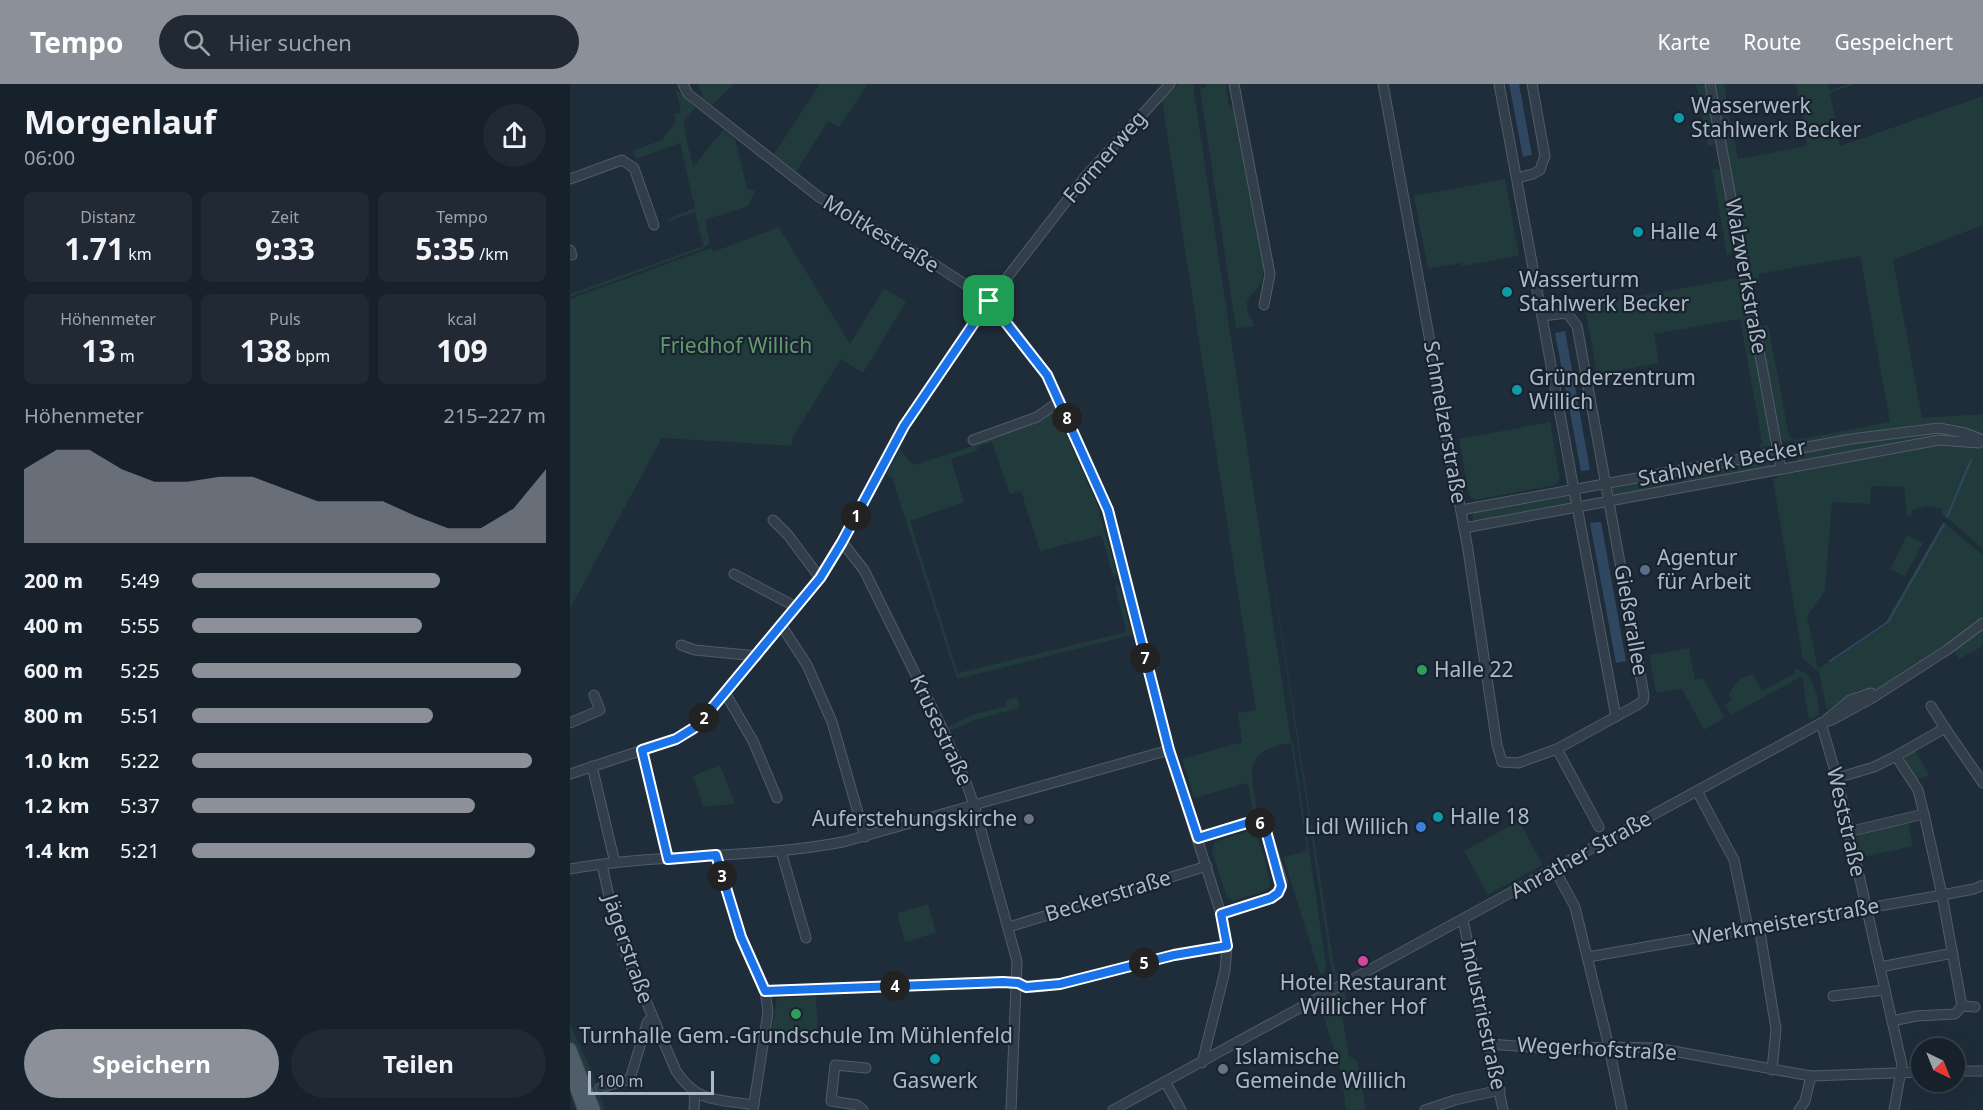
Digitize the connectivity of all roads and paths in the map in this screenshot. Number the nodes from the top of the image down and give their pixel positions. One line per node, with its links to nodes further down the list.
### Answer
1 (683, 84): 11 (street, Moltkestraße)
2 (1170, 84): 11 (street, Formerweg)
3 (1234, 84): 12 (street)
4 (1383, 84): 23 (street, Schmelzerstraße)
5 (1499, 84): 8 (street, Gießerallee)
6 (1532, 84): 8 (street)
7 (1710, 84): 17 (street, Walzwerkstraße)
8 (1517, 178): 13 (street, Gießerallee)
9 (570, 179): 10 (street)
10 (654, 225)
11 (989, 301): 14 (street, Moltkestraße); 26 (street, Formerweg)
12 (1264, 305)
13 (1542, 316): 19 (street, Gießerallee); 20 (street, Gießerallee)
14 (1060, 402): 15 (street); 42 (street, Moltkestraße)
15 (973, 440)
16 (1983, 442): 17 (street, Stahlwerk Becker); 18 (street, Stahlwerk Becker)
17 (1778, 453): 18 (street, Walzwerkstraße); 19 (street, Stahlwerk Becker)
18 (1781, 469): 21 (street, Stahlwerk Becker)
19 (1606, 485): 20 (street, Stahlwerk Becker); 21 (street, Gießerallee)
20 (1574, 491): 22 (street, Gießerallee); 23 (street, Stahlwerk Becker)
21 (1609, 501): 22 (street, Stahlwerk Becker); 37 (street, Gießerallee)
22 (1577, 507): 25 (street, Stahlwerk Becker); 37 (street, Gießerallee)
23 (1461, 510): 25 (street, Schmelzerstraße)
24 (773, 520): 28 (street)
25 (1464, 528): 43 (street, Schmelzerstraße)
26 (842, 542): 28 (street, Formerweg); 51 (street, Krusestraße)
27 (735, 574): 29 (street)
28 (820, 578): 29 (street, Formerweg)
29 (796, 607): 31 (street, Formerweg)
30 (1983, 623): 38 (street, Anrather Straße)
31 (782, 626): 33 (street, Formerweg); 55 (street)
32 (681, 645): 33 (street)
33 (756, 656): 34 (street, Formerweg)
34 (725, 693): 41 (street, Formerweg); 50 (street)
35 (594, 695): 39 (street)
36 (1931, 706): 40 (street)
37 (1617, 717): 43 (street)
38 (1823, 722): 47 (street, Weststraße); 49 (street, Anrather Straße)
39 (570, 723)
40 (1945, 728): 44 (street); 48 (street)
41 (642, 750): 45 (street, Formerweg); 59 (street)
42 (1169, 750): 51 (street); 56 (street, Moltkestraße)
43 (1557, 750): 53 (street)
44 (1896, 756): 47 (street); 52 (street)
45 (592, 766): 46 (street, Formerweg); 60 (street)
46 (570, 774)
47 (1837, 778): 54 (street, Weststraße)
48 (1983, 783)
49 (1698, 791): 64 (street, Anrather Straße); 72 (street)
50 (777, 798)
51 (974, 805): 55 (street); 71 (street, Krusestraße)
52 (1924, 814): 54 (street); 66 (street)
53 (1599, 827)
54 (1848, 832): 67 (street, Weststraße)
55 (865, 837): 57 (street)
56 (1198, 838): 62 (street, Moltkestraße); 68 (street)
57 (781, 851): 58 (street); 73 (street)
58 (716, 855): 59 (street); 80 (street)
59 (668, 859): 60 (street)
60 (615, 863): 61 (street)
61 (602, 865): 63 (street); 84 (street, Jägerstraße)
62 (1207, 866): 68 (street, Moltkestraße); 71 (street, Beckerstraße)
63 (570, 869)
64 (1555, 870): 69 (street, Anrather Straße); 76 (street)
65 (1983, 885): 66 (street, Werkmeisterstraße)
66 (1942, 896): 67 (street, Werkmeisterstraße); 75 (street)
67 (1866, 908): 70 (street, Werkmeisterstraße); 77 (street, Weststraße)
68 (1221, 914): 74 (street, Moltkestraße)
69 (1463, 920): 86 (street, Industriestraße); 89 (street, Anrather Straße)
70 (1759, 926): 72 (street, Werkmeisterstraße); 92 (street)
71 (1009, 927): 78 (street, Krusestraße)
72 (1748, 928): 76 (street, Werkmeisterstraße)
73 (806, 938)
74 (1227, 946): 78 (street); 89 (street, Moltkestraße)
75 (1953, 953): 77 (street); 82 (street)
76 (1588, 957): 87 (street)
77 (1880, 967): 79 (street, Weststraße)
78 (1018, 983): 80 (street); 107 (street, Krusestraße)
79 (1885, 990): 81 (street); 85 (street, Weststraße)
80 (765, 991): 102 (street)
81 (1833, 996)
82 (1962, 1006): 83 (street); 85 (street)
83 (1975, 1007)
84 (652, 1017): 99 (street); 101 (street, Jägerstraße)
85 (1892, 1021): 95 (street, Weststraße)
86 (1489, 1044): 87 (street, Wegerhofstraße); 100 (street, Industriestraße)
87 (1610, 1047): 92 (street, Wegerhofstraße); 112 (street)
88 (570, 1049): 104 (main road)
89 (1202, 1063): 98 (street, Anrather Straße)
90 (866, 1068): 106 (street)
91 (570, 1070): 103 (main road)
92 (1772, 1070): 97 (street, Wegerhofstraße)
93 (1965, 1071): 94 (street)
94 (1983, 1071)
95 (1901, 1073): 96 (street, Wegerhofstraße); 97 (street, Wegerhofstraße); 114 (street, Weststraße)
96 (1911, 1073)
97 (1811, 1076): 113 (street)
98 (1166, 1083): 108 (street, Anrather Straße); 109 (street)
99 (600, 1088)
100 (1500, 1090): 110 (street); 111 (street, Industriestraße)
101 (695, 1093): 102 (street); 105 (street)
102 (753, 1107)
103 (584, 1110)
104 (594, 1110)
105 (694, 1110)
106 (863, 1110)
107 (1011, 1110)
108 (1113, 1110)
109 (1181, 1110)
110 (1425, 1110)
111 (1503, 1110)
112 (1622, 1110)
113 (1799, 1110)
114 (1894, 1110)

